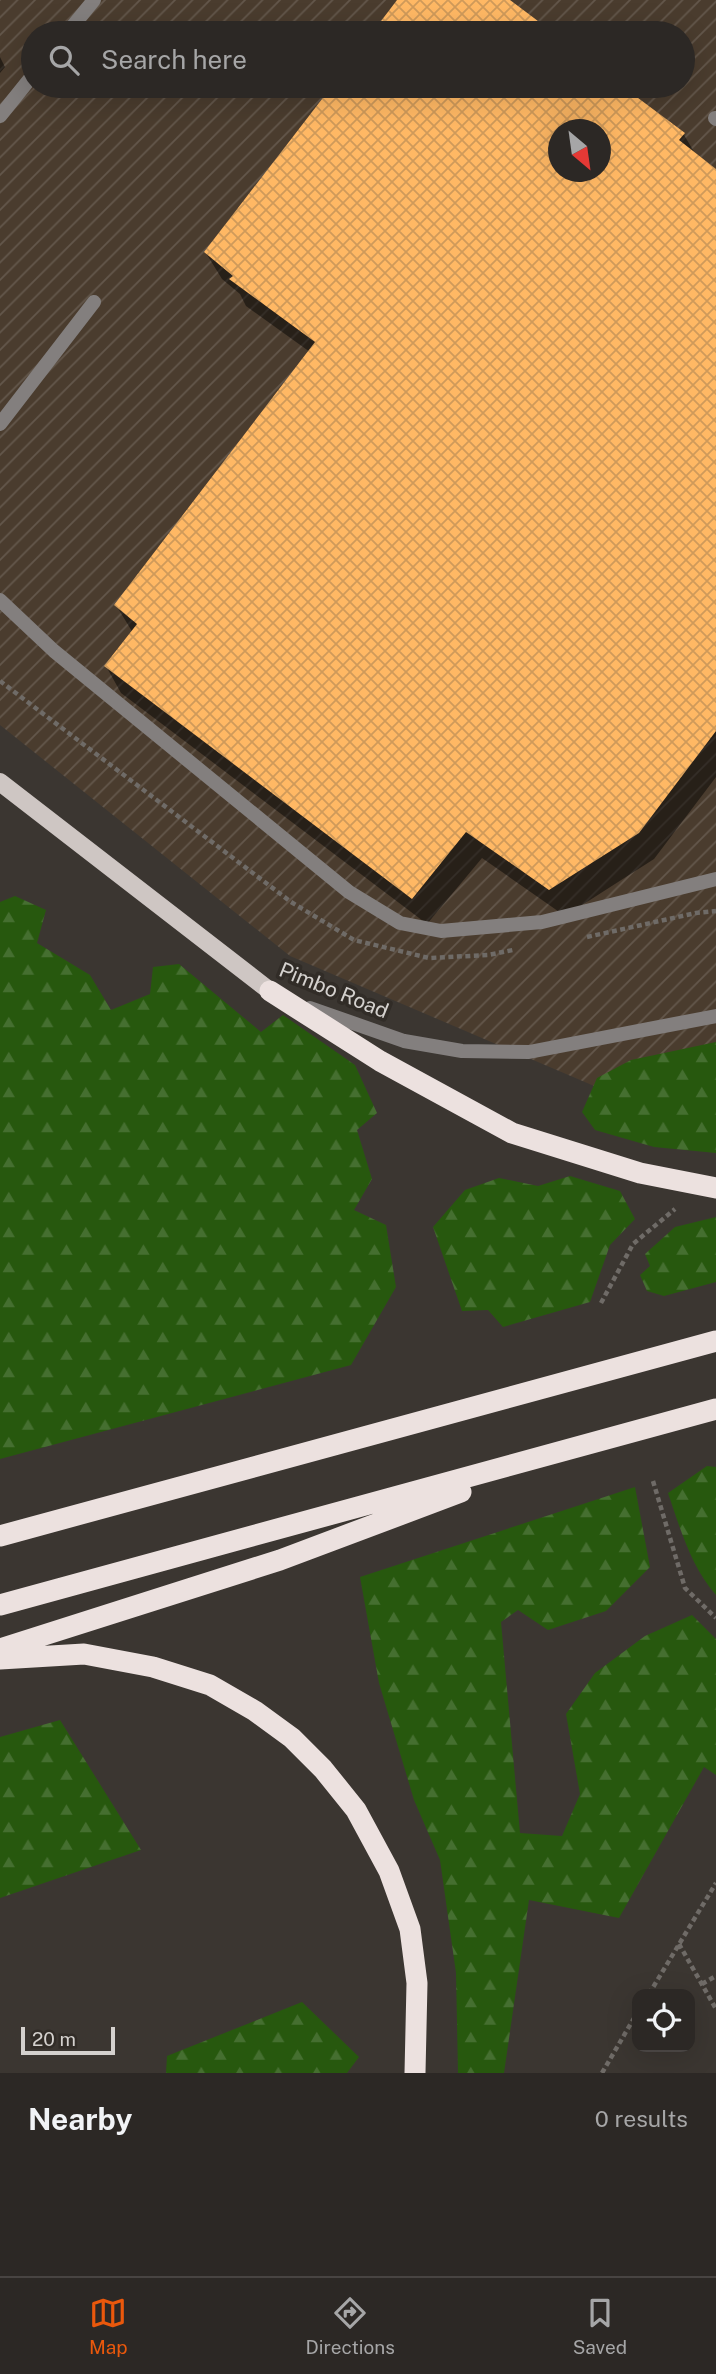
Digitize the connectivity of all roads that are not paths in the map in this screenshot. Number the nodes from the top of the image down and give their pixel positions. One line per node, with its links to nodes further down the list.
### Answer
1 (94, 0): 2 (street)
2 (77, 21)
3 (21, 90): 4 (street)
4 (0, 116)
5 (94, 302): 6 (street)
6 (0, 424)
7 (0, 600): 9 (street)
8 (0, 782): 10 (main road, Pimbo Road)
9 (716, 879)
10 (270, 991): 11 (street, Pimbo Road); 12 (highway)
11 (716, 1016)
12 (716, 1188)
13 (716, 1341): 16 (highway)
14 (716, 1409): 15 (highway)
15 (577, 1448): 17 (highway); 18 (highway)
16 (0, 1536)
17 (0, 1605)
18 (0, 1649)
19 (0, 1659): 20 (highway)
20 (415, 2073)

